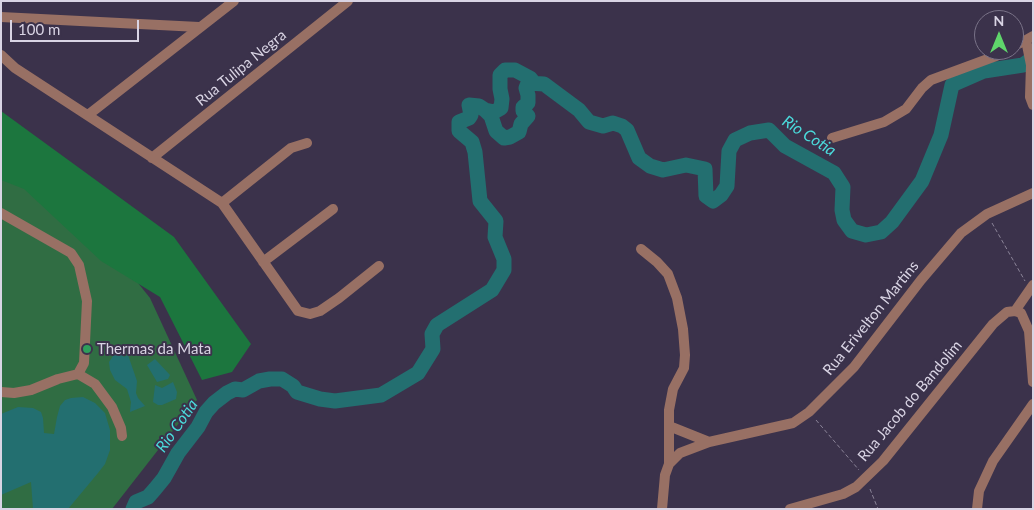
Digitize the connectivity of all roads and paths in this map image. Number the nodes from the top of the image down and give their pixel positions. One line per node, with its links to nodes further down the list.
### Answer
1 (234, 1): 4 (street)
2 (348, 1): 12 (street, Rua Tulipa Negra)
3 (1, 17): 4 (street)
4 (199, 27): 9 (street)
5 (1029, 38): 8 (street)
6 (1, 55): 9 (street)
7 (985, 60): 10 (street)
8 (1033, 104)
9 (88, 115): 12 (street)
10 (832, 138)
11 (307, 143): 14 (street)
12 (152, 158): 14 (street)
13 (1033, 193): 17 (street, Rua Erivelton Martins)
14 (222, 203): 19 (street)
15 (333, 209): 19 (street)
16 (1, 213): 23 (street)
17 (987, 214): 21 (path); 27 (street, Rua Erivelton Martins)
18 (641, 249): 28 (street)
19 (263, 262): 20 (street)
20 (379, 266)
21 (1031, 287): 22 (street, Rua Jacob do Bandolim)
22 (1015, 310): 24 (street); 32 (street, Rua Jacob do Bandolim)
23 (78, 374): 25 (street); 29 (street)
24 (1033, 382)
25 (1, 392)
26 (1033, 404): 36 (street)
27 (809, 412): 30 (street, Rua Erivelton Martins); 32 (path)
28 (669, 426): 30 (street); 31 (street)
29 (122, 436)
30 (709, 442): 31 (street, Rua Erivelton Martins)
31 (669, 464): 33 (street)
32 (865, 478): 34 (street, Rua Jacob do Bandolim); 35 (path)
33 (662, 509)
34 (790, 509)
35 (878, 509)
36 (977, 509)

